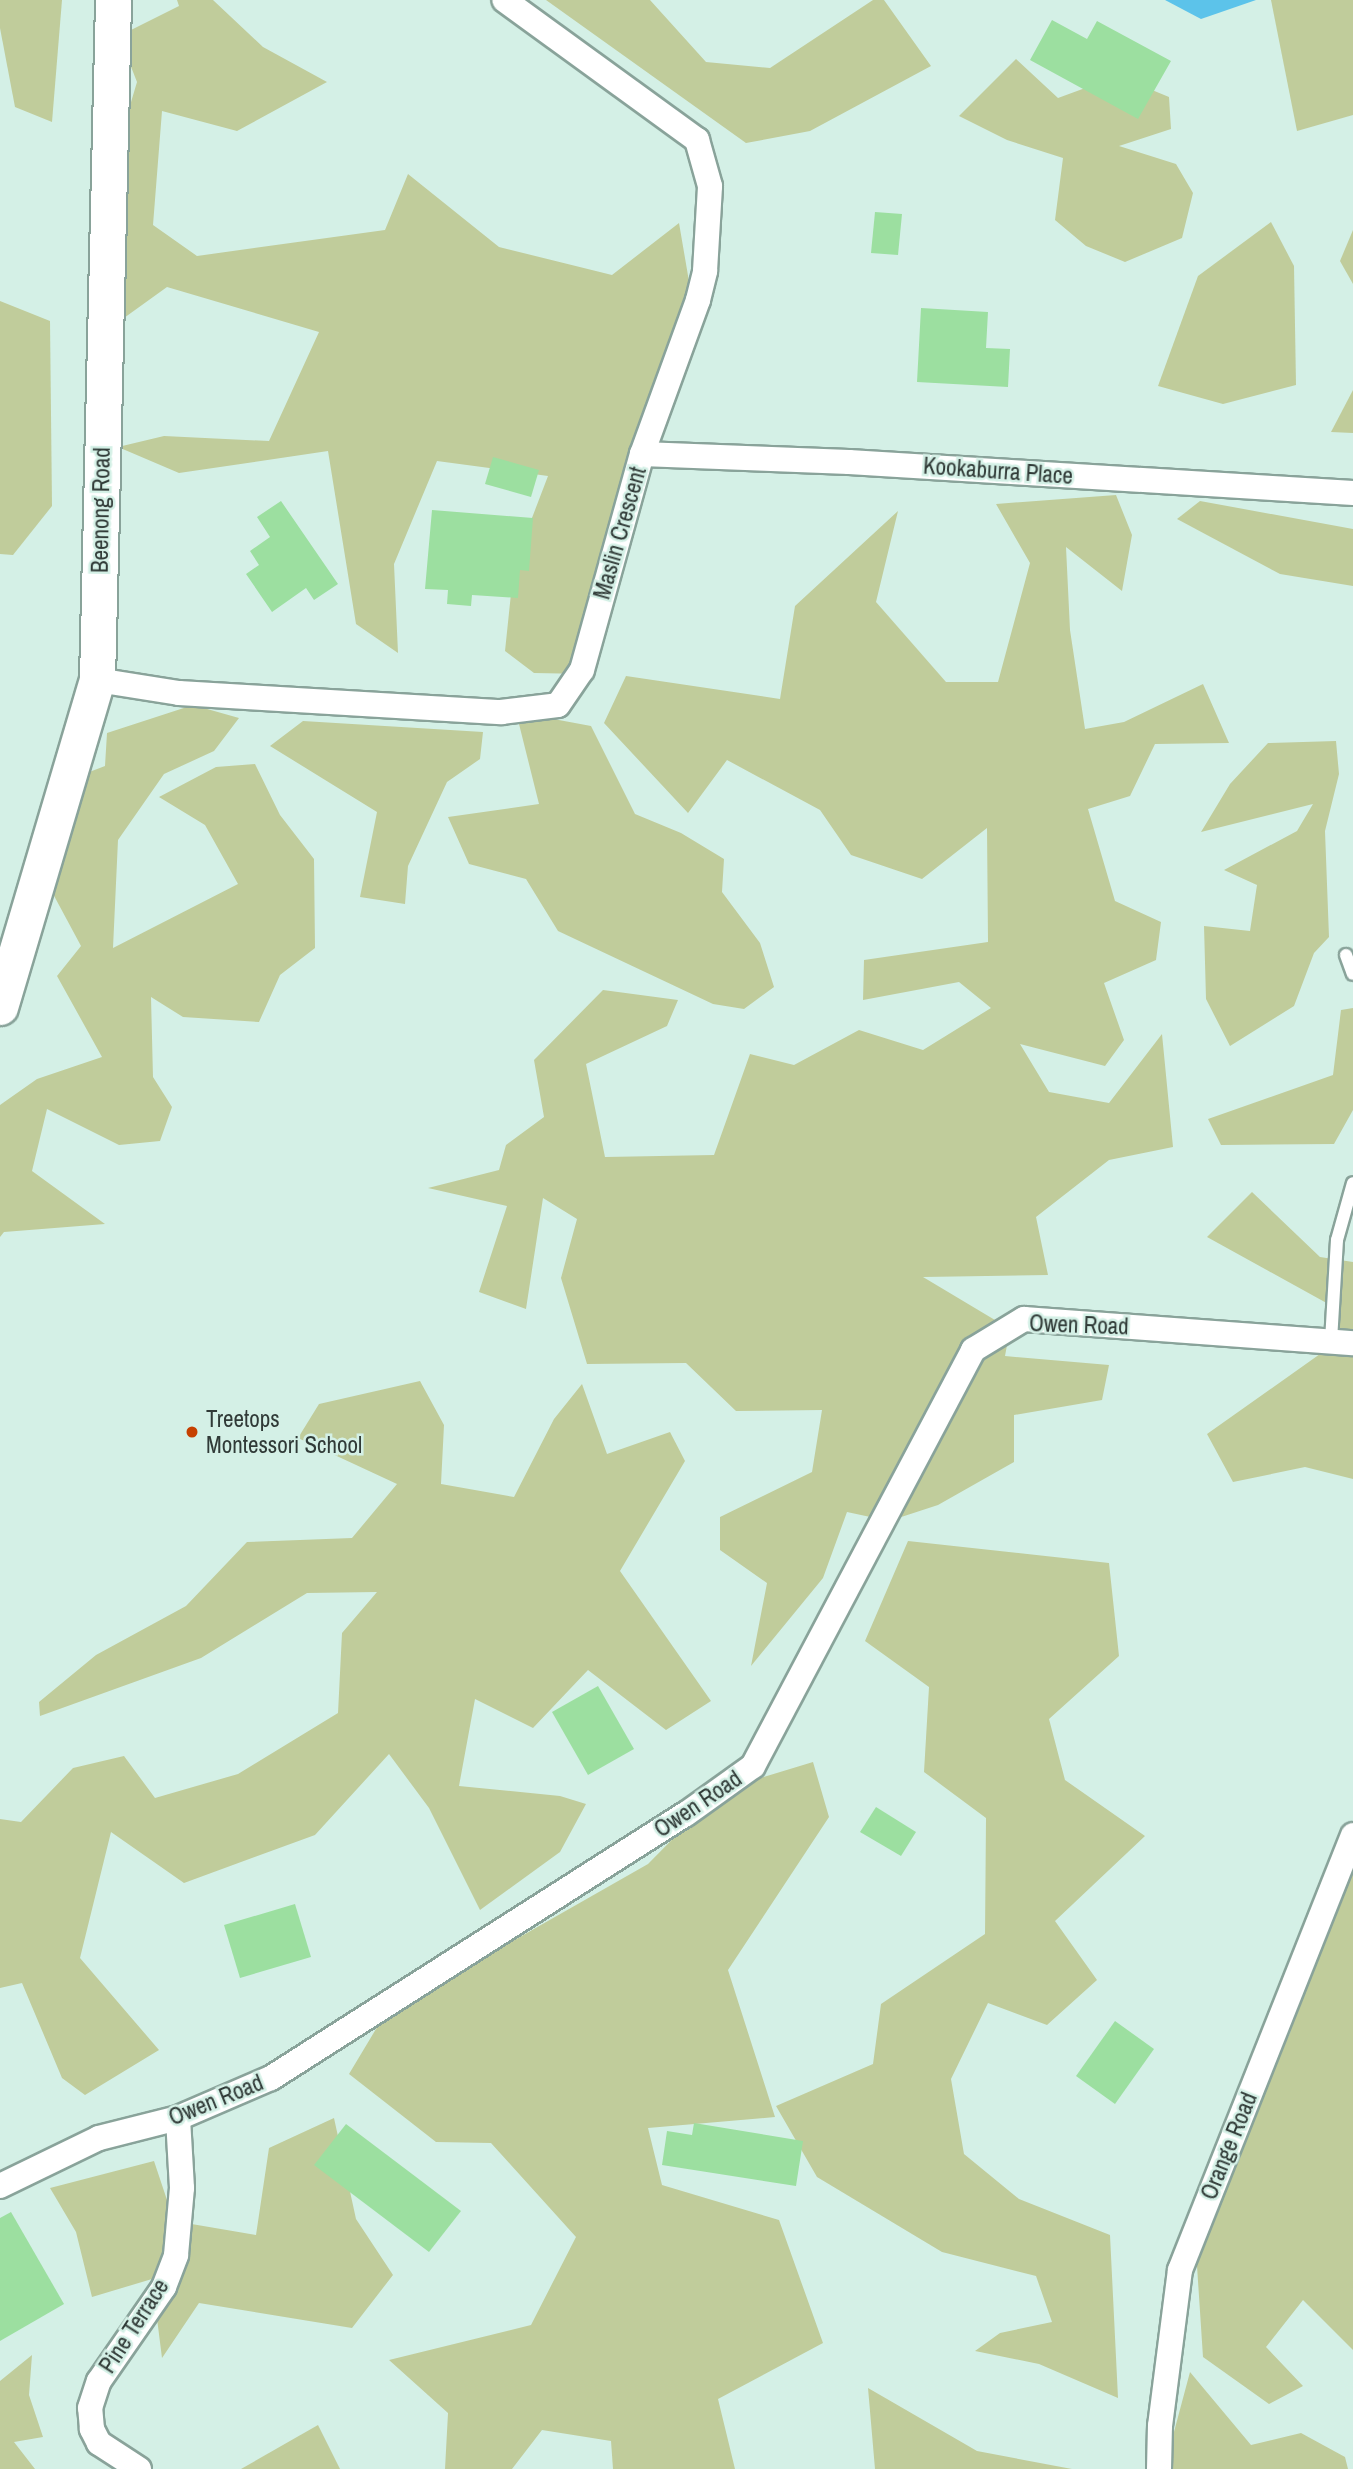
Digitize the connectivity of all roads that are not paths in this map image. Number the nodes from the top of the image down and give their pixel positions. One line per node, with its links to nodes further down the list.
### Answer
1 (113, 0): 5 (street, Beenong Road)
2 (504, 0): 3 (street, Maslin Crescent)
3 (642, 454): 4 (street, Kookaburra Place); 5 (street, Maslin Crescent)
4 (1353, 493)
5 (97, 680): 8 (street, Beenong Road)
6 (1346, 955): 7 (lane)
7 (1353, 974)
8 (0, 1007)
9 (1353, 1182): 10 (lane)
10 (1342, 1342): 12 (street, Owen Road)
11 (1353, 1835): 15 (street, Orange Road)
12 (178, 2118): 13 (street, Owen Road); 14 (street, Pine Terrace)
13 (0, 2186)
14 (139, 2469)
15 (1159, 2469)

